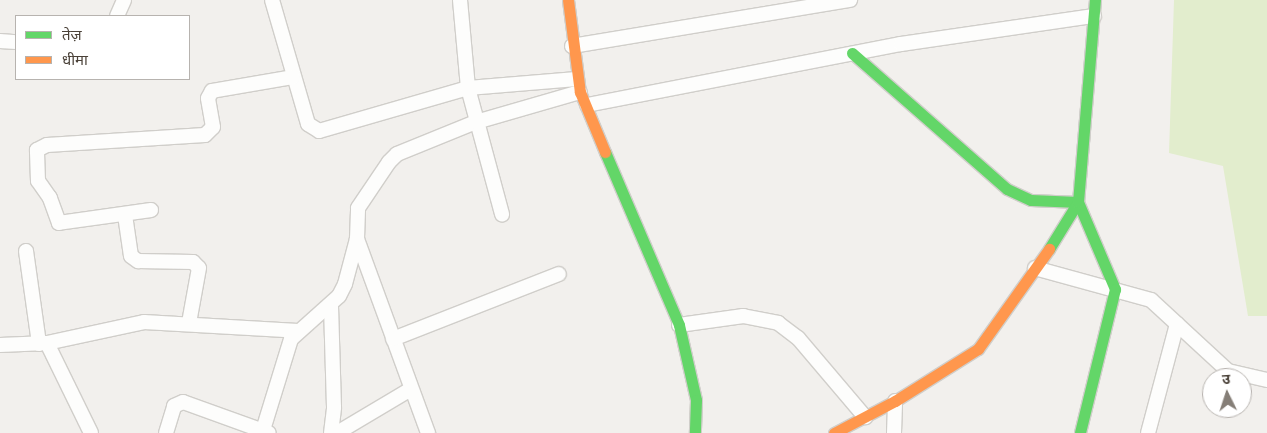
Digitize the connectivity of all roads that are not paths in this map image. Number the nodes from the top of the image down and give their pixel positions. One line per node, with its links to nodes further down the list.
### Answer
1 (124, 0): 7 (street)
2 (272, 0): 13 (street)
3 (460, 0): 15 (street)
4 (568, 0): 11 (street)
5 (850, 0): 11 (street)
6 (1095, 0): 8 (street)
7 (117, 15)
8 (1094, 16): 12 (street); 18 (street)
9 (0, 41): 10 (street)
10 (15, 42)
11 (572, 46): 14 (street)
12 (852, 53): 16 (street); 18 (street)
13 (293, 77): 15 (street); 21 (street)
14 (579, 85): 15 (street); 16 (street); 17 (street)
15 (468, 88): 17 (street)
16 (587, 105): 30 (street)
17 (476, 122): 20 (street); 22 (street)
18 (1078, 202): 24 (street); 26 (street)
19 (151, 210): 21 (street)
20 (502, 214)
21 (125, 215): 28 (street)
22 (356, 239): 27 (street); 32 (street)
23 (26, 251): 33 (street)
24 (1035, 268): 26 (street); 37 (street)
25 (560, 274): 32 (street)
26 (1116, 290): 29 (street); 48 (street)
27 (331, 304): 31 (street); 42 (street)
28 (189, 323): 31 (street); 33 (street)
29 (1177, 324): 35 (street); 49 (street)
30 (679, 325): 38 (street); 45 (street)
31 (298, 331): 40 (street)
32 (393, 339): 36 (street)
33 (43, 343): 34 (street); 39 (street)
34 (0, 345)
35 (1267, 380)
36 (411, 389): 43 (street); 44 (street)
37 (895, 401): 38 (street); 47 (street)
38 (865, 417): 46 (street)
39 (95, 432)
40 (266, 432): 41 (street)
41 (166, 433)
42 (331, 433)
43 (337, 433)
44 (428, 433)
45 (695, 433)
46 (834, 433)
47 (894, 433)
48 (1080, 433)
49 (1148, 433)

